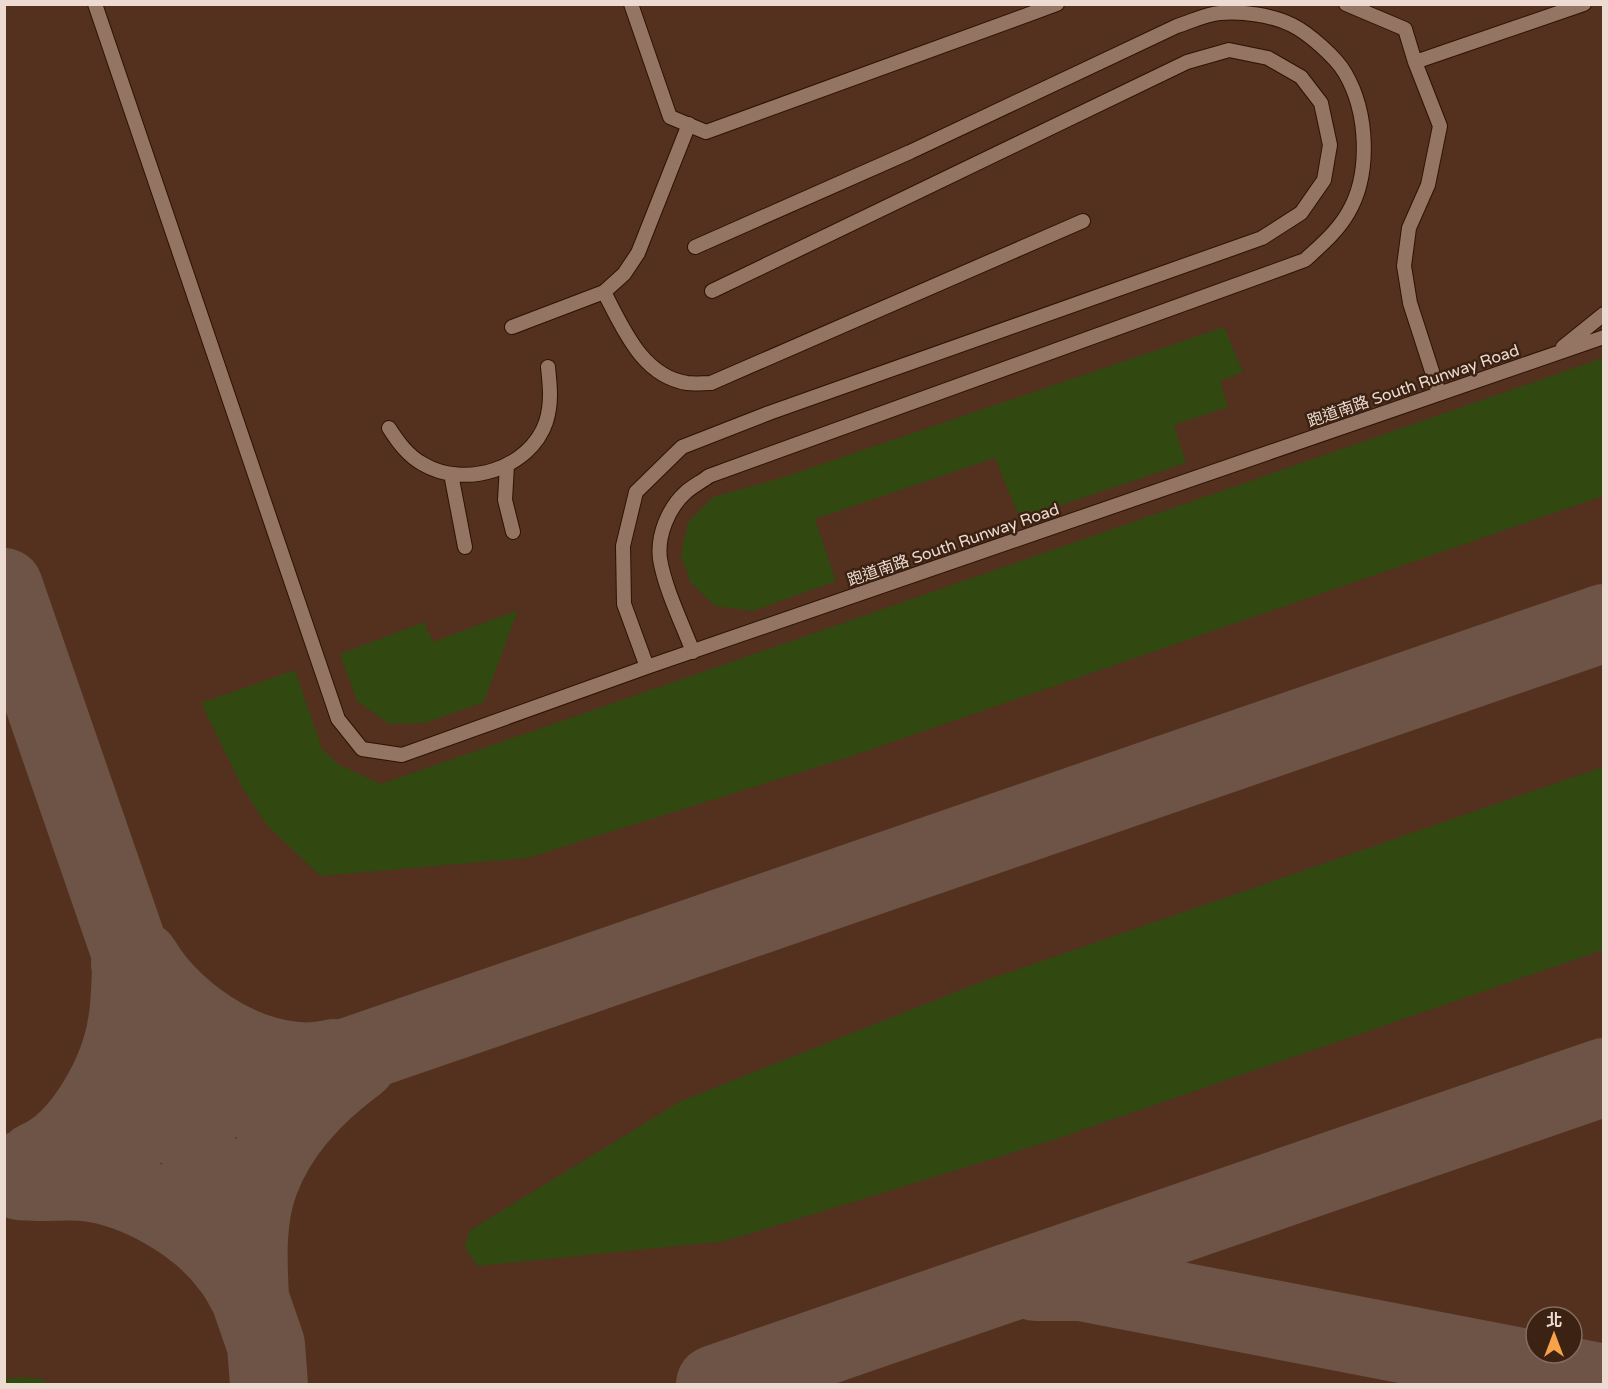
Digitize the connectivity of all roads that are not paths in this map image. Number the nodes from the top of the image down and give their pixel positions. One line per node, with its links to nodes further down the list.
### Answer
1 (95, 4): 24 (lane, 跑道南路 South Runway Road)
2 (631, 4): 7 (lane)
3 (1057, 4): 7 (lane)
4 (1347, 4): 6 (lane)
5 (1584, 4): 6 (lane)
6 (1415, 62): 17 (lane)
7 (689, 124): 11 (lane)
8 (1083, 221): 11 (lane)
9 (695, 247): 23 (lane)
10 (712, 291): 24 (lane)
11 (604, 292): 13 (lane)
12 (1604, 314): 15 (lane, 跑道南路 South Runway Road)
13 (512, 327)
14 (1600, 337): 15 (lane, 跑道南路 South Runway Road)
15 (1555, 354): 17 (lane, 跑道南路 South Runway Road)
16 (548, 367): 19 (lane)
17 (1439, 393): 23 (lane, 跑道南路 South Runway Road)
18 (389, 428): 20 (lane)
19 (507, 465): 20 (lane); 21 (lane)
20 (451, 474): 22 (lane)
21 (513, 532)
22 (465, 547)
23 (693, 652): 24 (lane, 跑道南路 South Runway Road)
24 (647, 668)

